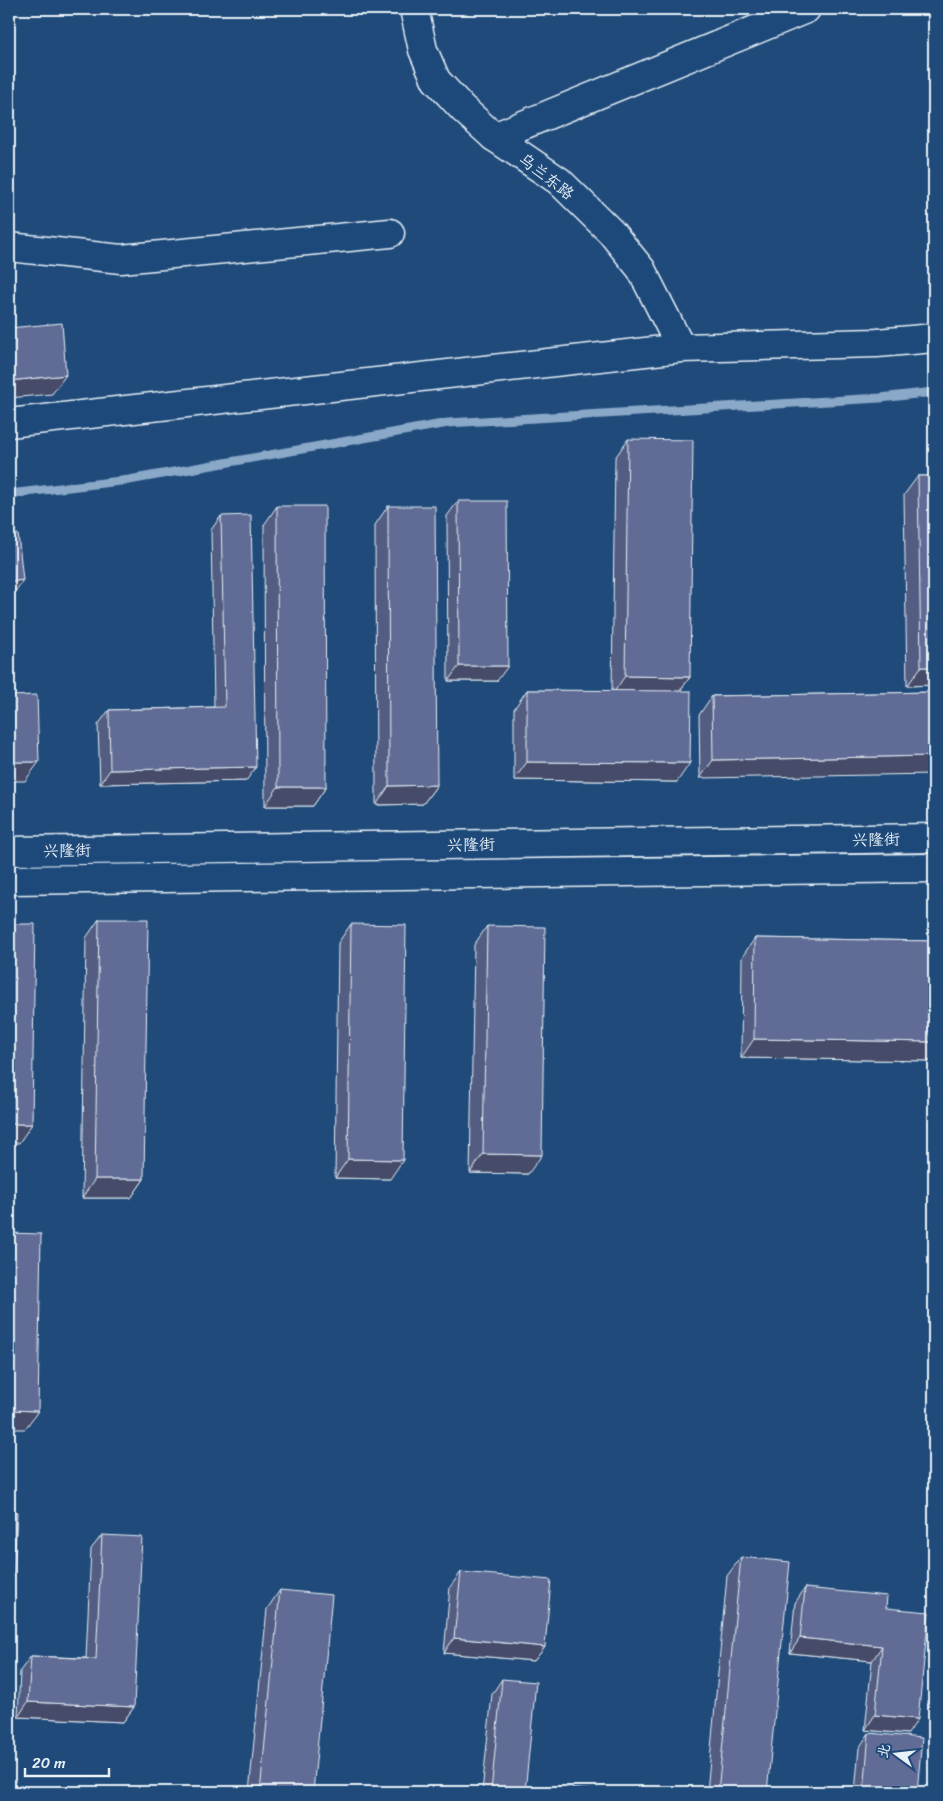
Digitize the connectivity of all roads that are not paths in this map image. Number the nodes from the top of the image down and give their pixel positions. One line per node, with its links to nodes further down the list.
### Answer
1 (414, 9): 3 (street, 乌兰东路)
2 (806, 9): 3 (street)
3 (494, 137): 7 (street, 乌兰东路)
4 (390, 233): 5 (street)
5 (9, 248)
6 (934, 338): 7 (street)
7 (681, 348): 8 (street)
8 (9, 423)
9 (934, 838): 10 (street, 兴隆街)
10 (9, 851)
11 (934, 868): 12 (street, 兴隆街)
12 (9, 880)

